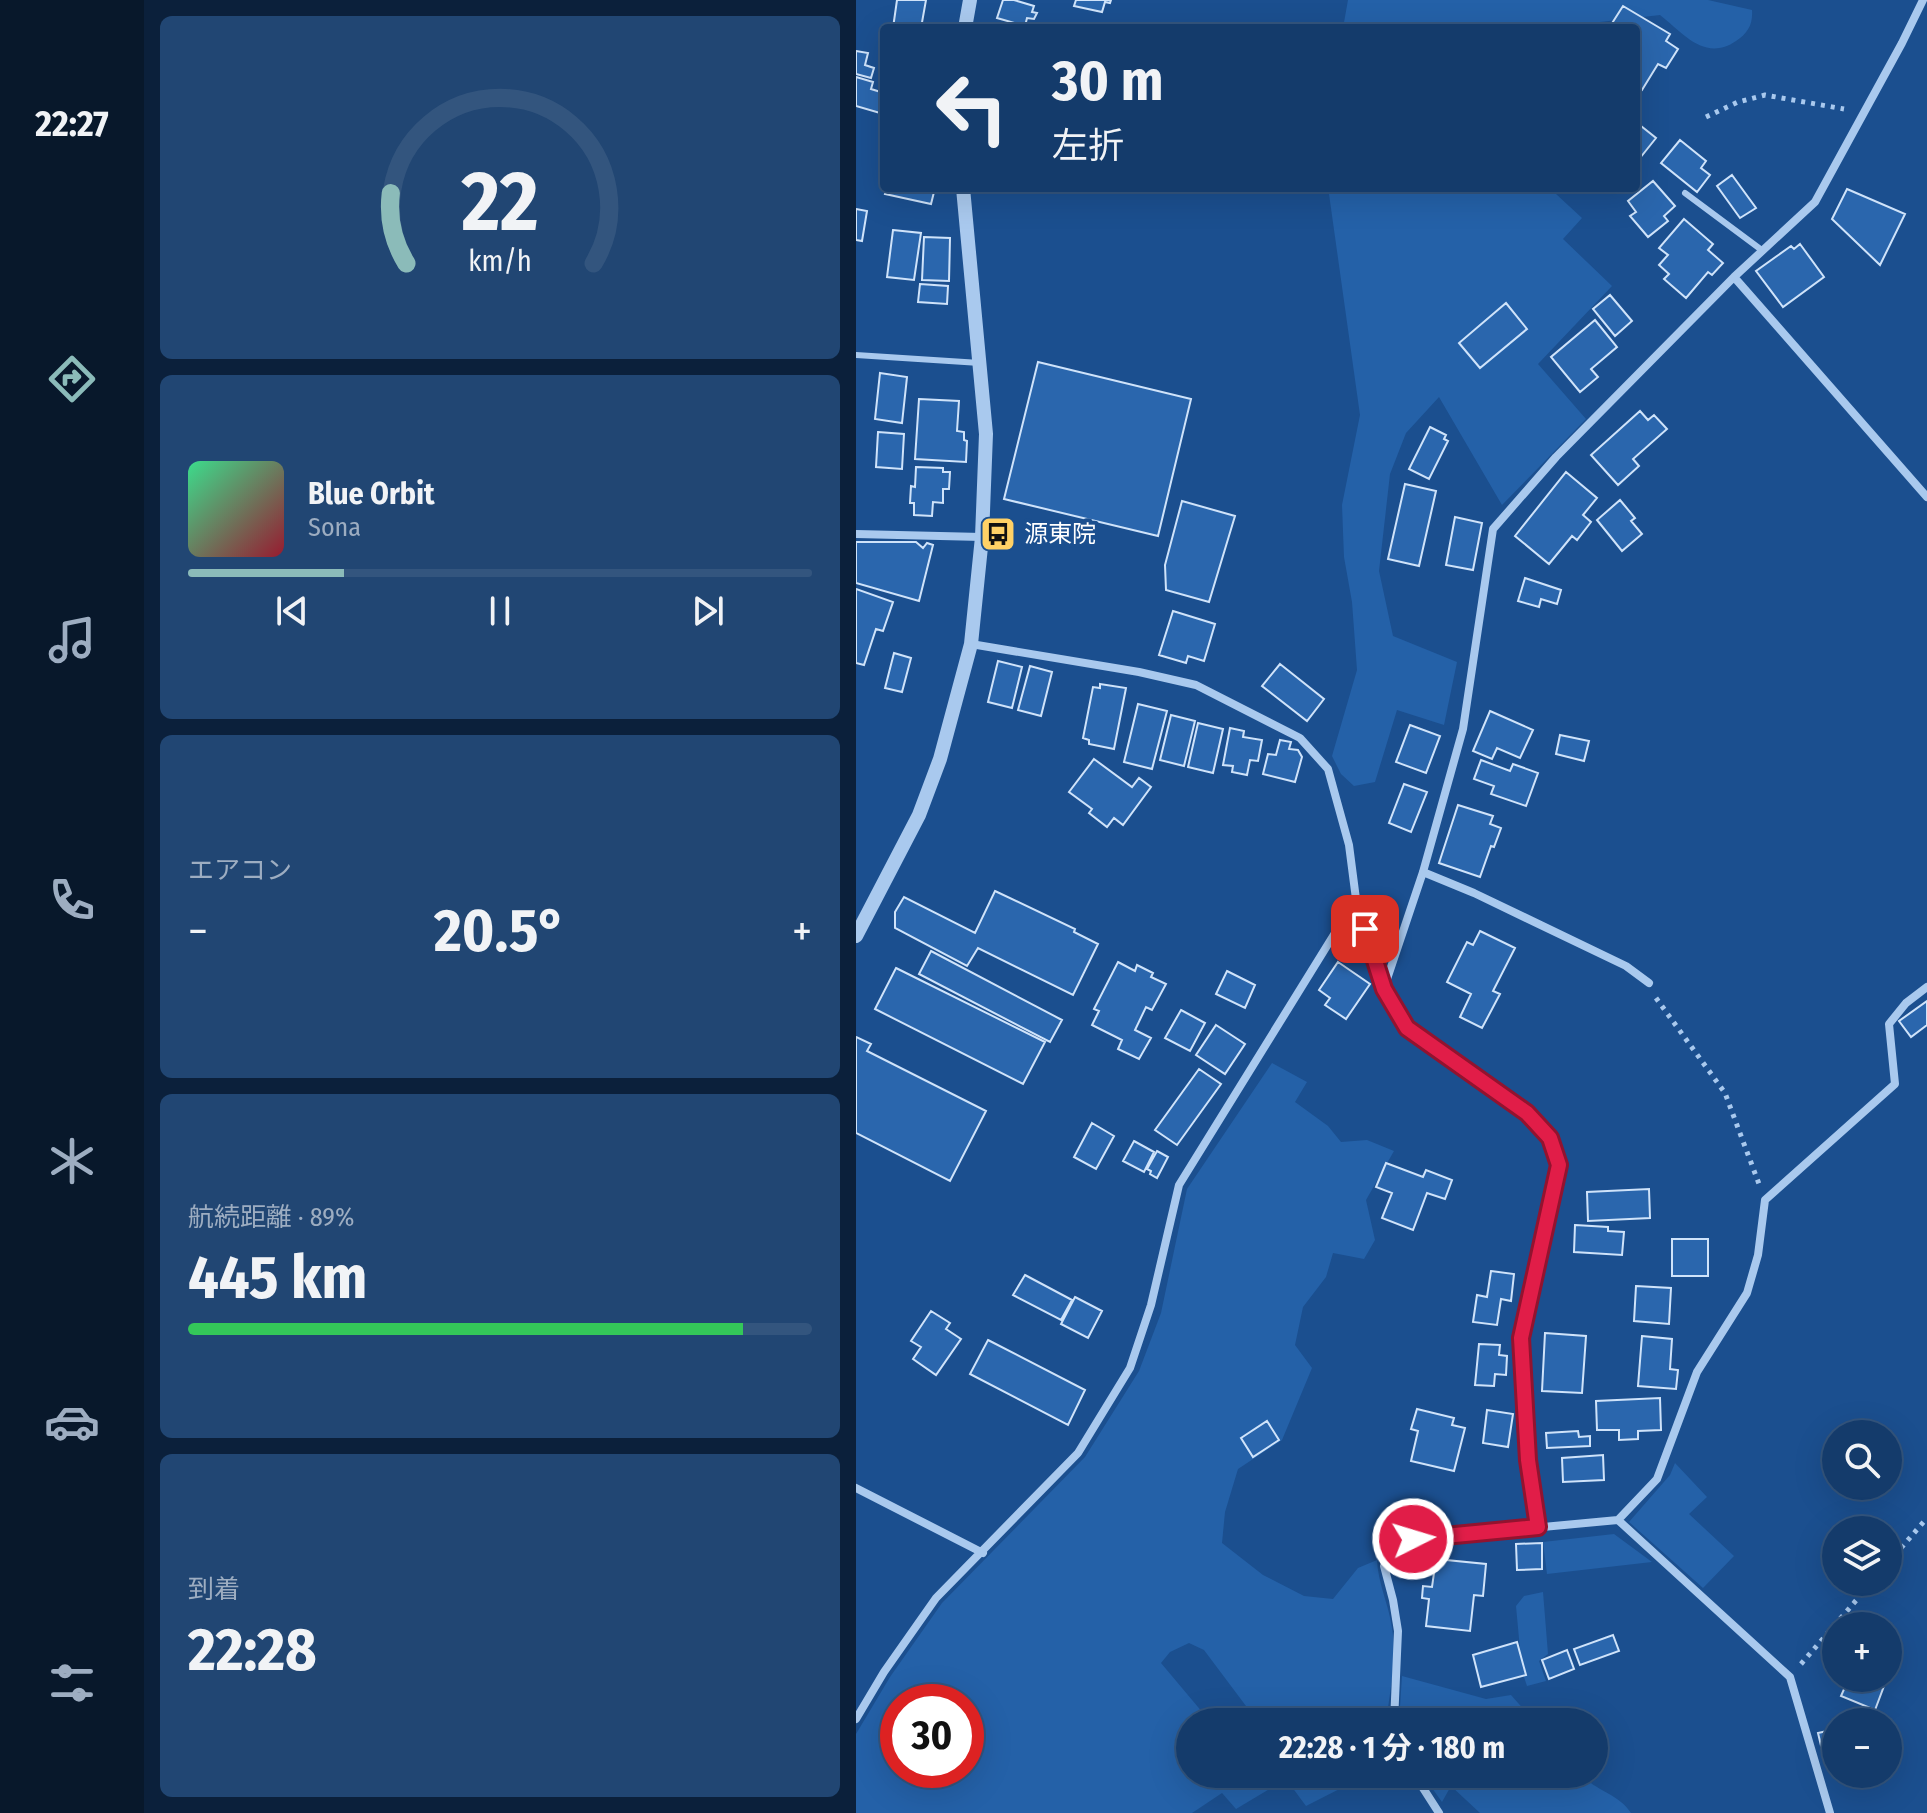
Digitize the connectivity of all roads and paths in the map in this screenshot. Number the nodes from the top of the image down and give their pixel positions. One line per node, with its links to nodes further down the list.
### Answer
1 (970, 0): 3 (street)
2 (1923, 0): 4 (street)
3 (966, 24)
4 (1864, 113): 5 (path); 8 (street)
5 (1706, 117)
6 (963, 192): 11 (street)
7 (1685, 193): 8 (lane)
8 (1763, 251): 9 (street)
9 (1734, 277): 12 (street); 16 (street)
10 (856, 355): 11 (lane)
11 (980, 363): 14 (street)
12 (1927, 497)
13 (856, 534): 14 (street)
14 (982, 537): 15 (street)
15 (971, 644): 17 (street); 18 (street)
16 (1423, 872): 19 (street); 21 (street)
17 (1356, 899): 21 (street); 28 (street)
18 (856, 936)
19 (1649, 983): 22 (path)
20 (1927, 987): 22 (street)
21 (1384, 989): 26 (street)
22 (1765, 1200): 25 (street)
23 (856, 1488): 28 (street)
24 (1927, 1518): 27 (path)
25 (1618, 1520): 26 (street); 30 (street)
26 (1538, 1527): 31 (street)
27 (1902, 1547)
28 (983, 1553): 32 (street)
29 (1860, 1596): 30 (path)
30 (1790, 1677): 35 (street)
31 (1395, 1708)
32 (856, 1719)
33 (1423, 1788): 34 (street)
34 (1439, 1813)
35 (1830, 1813)

